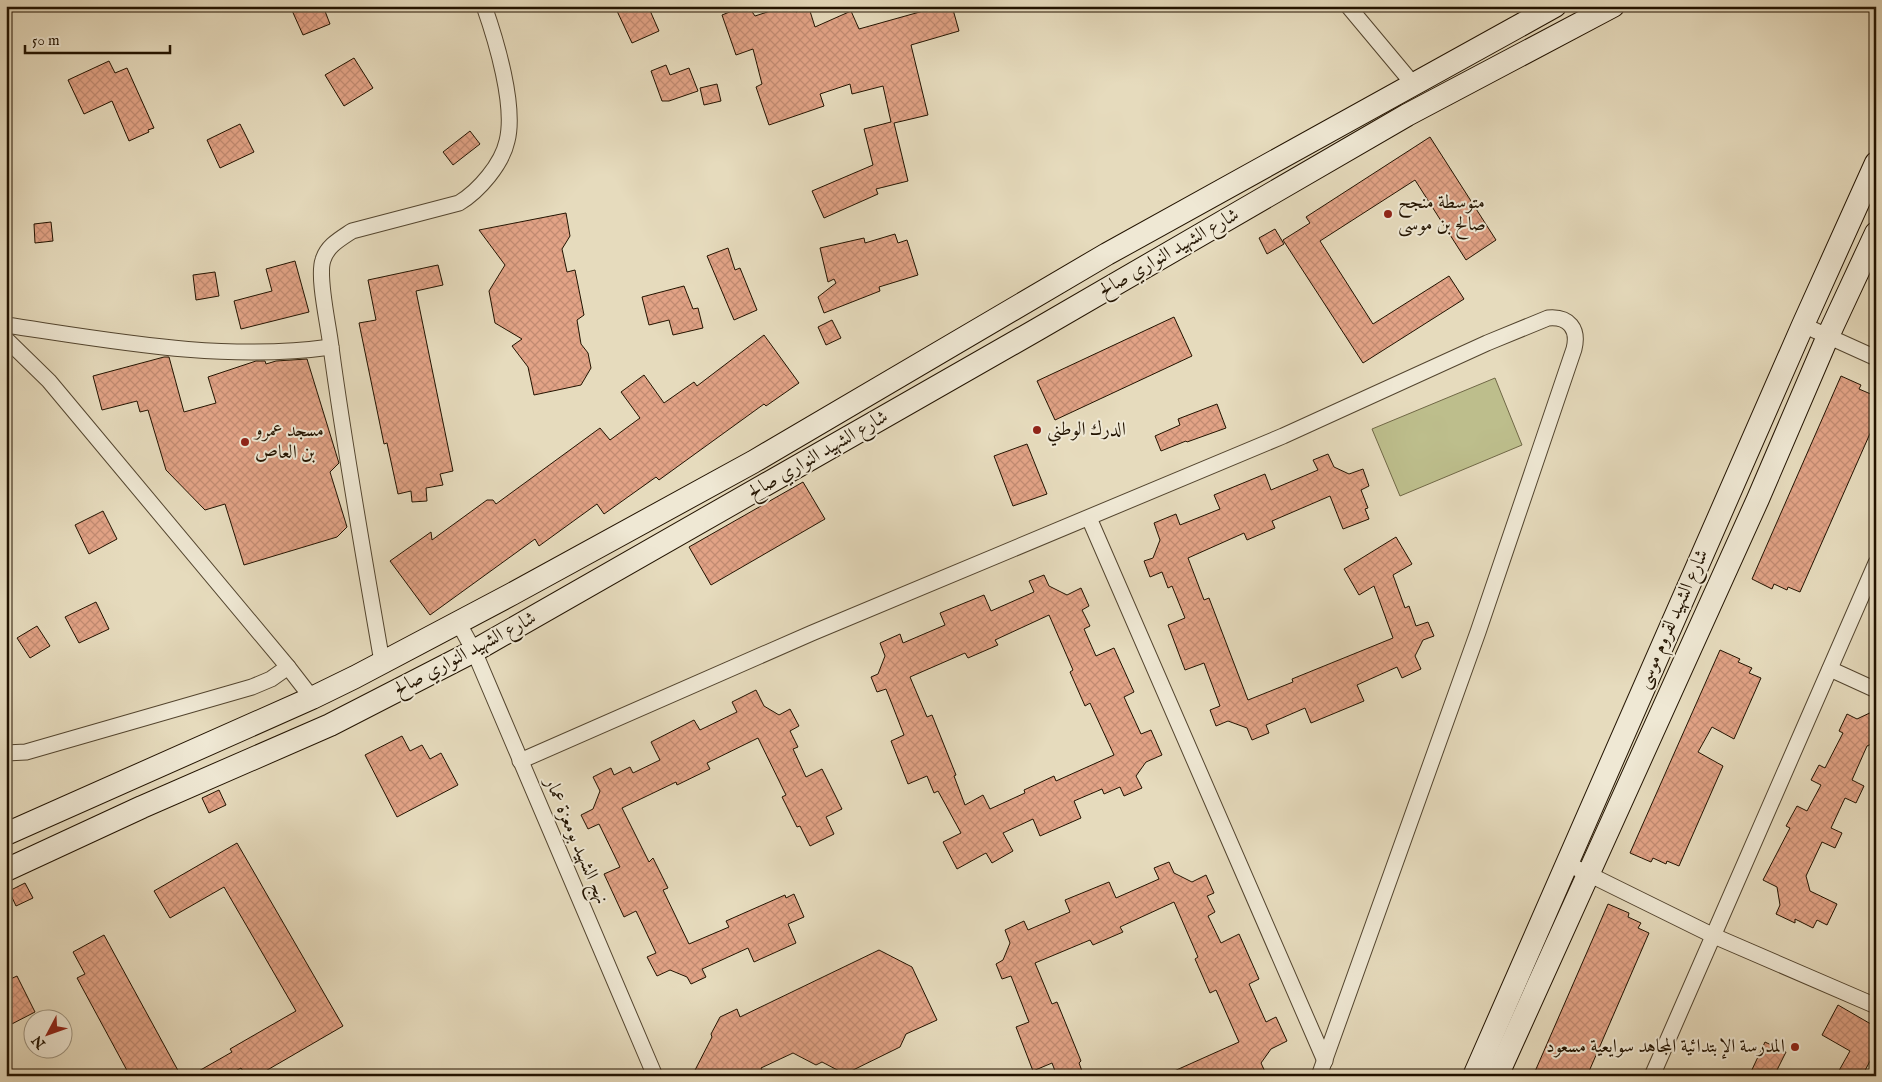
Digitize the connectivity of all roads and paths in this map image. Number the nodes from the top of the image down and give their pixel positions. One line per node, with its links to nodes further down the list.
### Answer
1 (484, 6): 12 (street)
2 (1348, 6): 5 (street)
3 (1555, 6): 5 (street, شارع الشهيد النواري صالح)
4 (1613, 6): 17 (street, شارع الشهيد النواري صالح)
5 (1414, 85): 16 (street, شارع الشهيد النواري صالح)
6 (1876, 163): 9 (street, شارع الشهيد لقروم موسى)
7 (1876, 233): 10 (street, شارع الشهيد لقروم موسى)
8 (6, 325): 12 (street)
9 (1802, 325): 10 (street); 26 (street, شارع الشهيد لقروم موسى)
10 (1828, 336): 13 (street); 28 (street, شارع الشهيد لقروم موسى)
11 (6, 339): 19 (street)
12 (331, 347): 18 (street)
13 (1876, 358)
14 (1090, 518): 24 (street); 31 (street); 31 (street)
15 (1876, 564): 20 (street)
16 (458, 622): 17 (street, نهج الشهيد بومعزة عمار); 18 (street, شارع الشهيد النواري صالح)
17 (474, 651): 24 (street, نهج الشهيد بومعزة عمار); 27 (street, شارع الشهيد النواري صالح)
18 (382, 662): 22 (street, شارع الشهيد النواري صالح)
19 (288, 667): 22 (street); 23 (street)
20 (1830, 669): 21 (street); 29 (street)
21 (1876, 690)
22 (312, 698): 25 (street, شارع الشهيد النواري صالح)
23 (6, 753)
24 (520, 760): 32 (street, نهج الشهيد بومعزة عمار)
25 (6, 834)
26 (1566, 863): 28 (street); 34 (street, شارع الشهيد لقروم موسى)
27 (6, 870)
28 (1588, 874): 29 (street); 35 (street, شارع الشهيد لقروم موسى)
29 (1714, 936): 30 (street); 36 (street)
30 (1876, 1006)
31 (1325, 1060): 33 (street)
32 (655, 1076)
33 (1320, 1076)
34 (1474, 1076)
35 (1497, 1076)
36 (1652, 1076)

